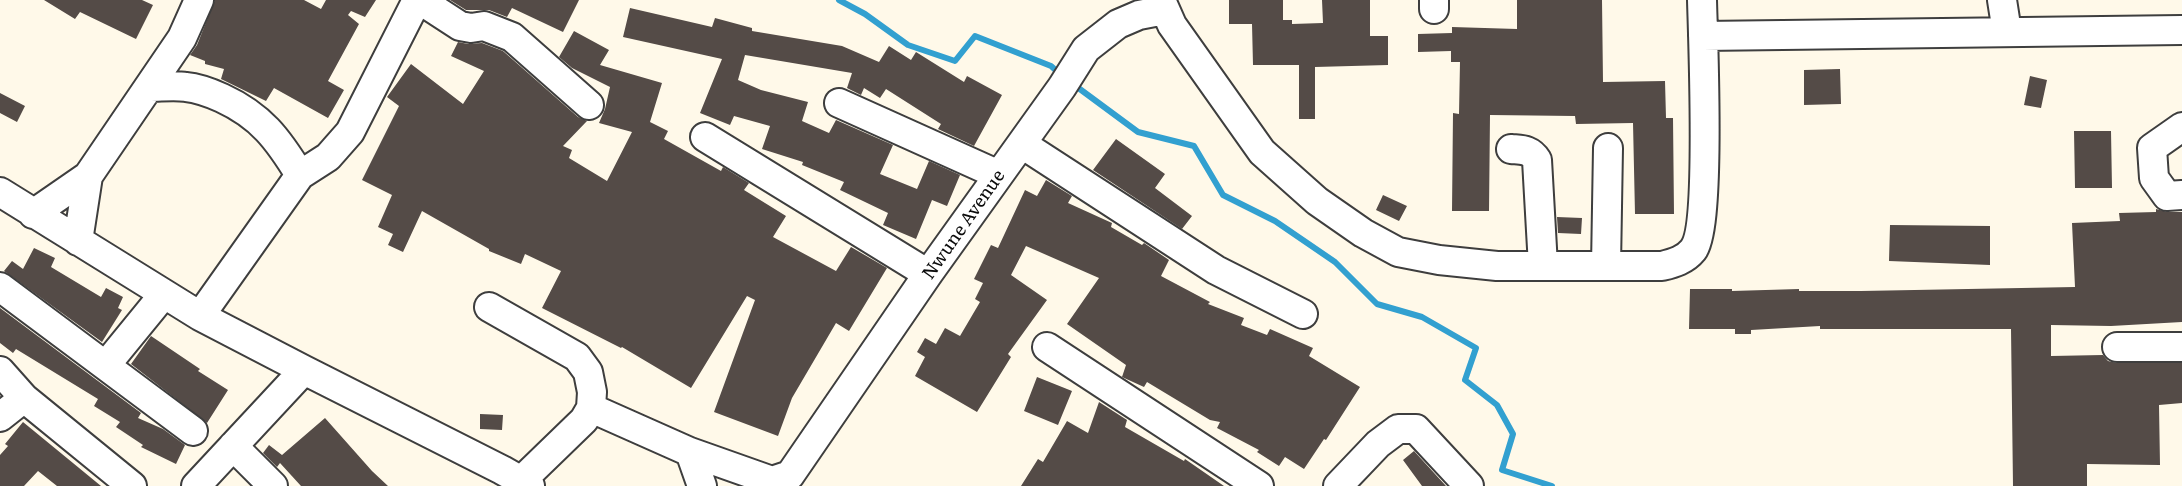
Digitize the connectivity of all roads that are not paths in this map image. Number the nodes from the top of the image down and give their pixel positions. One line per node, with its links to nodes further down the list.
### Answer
1 (199, 0): 9 (street)
2 (418, 0): 11 (street); 17 (street)
3 (1702, 0): 8 (street)
4 (2002, 0): 7 (street)
5 (1163, 5): 14 (street, Nwune Avenue); 24 (street)
6 (2182, 30): 7 (street)
7 (2007, 32): 8 (street)
8 (1702, 36): 25 (street)
9 (149, 87): 17 (street); 19 (street)
10 (839, 103): 18 (street)
11 (589, 105)
12 (2182, 127): 21 (street)
13 (705, 137): 26 (street)
14 (1022, 144): 18 (street, Nwune Avenue); 30 (street)
15 (1608, 148): 25 (street)
16 (1510, 149): 24 (street)
17 (300, 175): 31 (street)
18 (999, 175): 26 (street, Nwune Avenue)
19 (88, 176): 22 (street); 23 (street)
20 (0, 192): 22 (street)
21 (2182, 195)
22 (33, 214): 23 (street)
23 (78, 241): 28 (street)
24 (1543, 266): 25 (street)
25 (1606, 266)
26 (928, 274): 45 (street, Nwune Avenue)
27 (0, 287): 35 (street)
28 (164, 294): 31 (street); 35 (street)
29 (489, 307): 39 (street)
30 (1303, 314)
31 (200, 316): 36 (street)
32 (1047, 347): 50 (street)
33 (2117, 347): 34 (street)
34 (2182, 347)
35 (106, 365): 41 (street)
36 (304, 370): 42 (street); 44 (street)
37 (0, 371): 38 (street)
38 (24, 398): 40 (street); 46 (street)
39 (591, 408): 43 (street); 44 (street)
40 (0, 417)
41 (193, 432)
42 (233, 446): 47 (street); 48 (street)
43 (690, 452): 45 (street); 49 (street)
44 (510, 481)
45 (782, 482)
46 (132, 486)
47 (196, 486)
48 (273, 486)
49 (702, 486)
50 (1258, 486)
51 (1338, 486): 52 (street)
52 (1468, 486)

